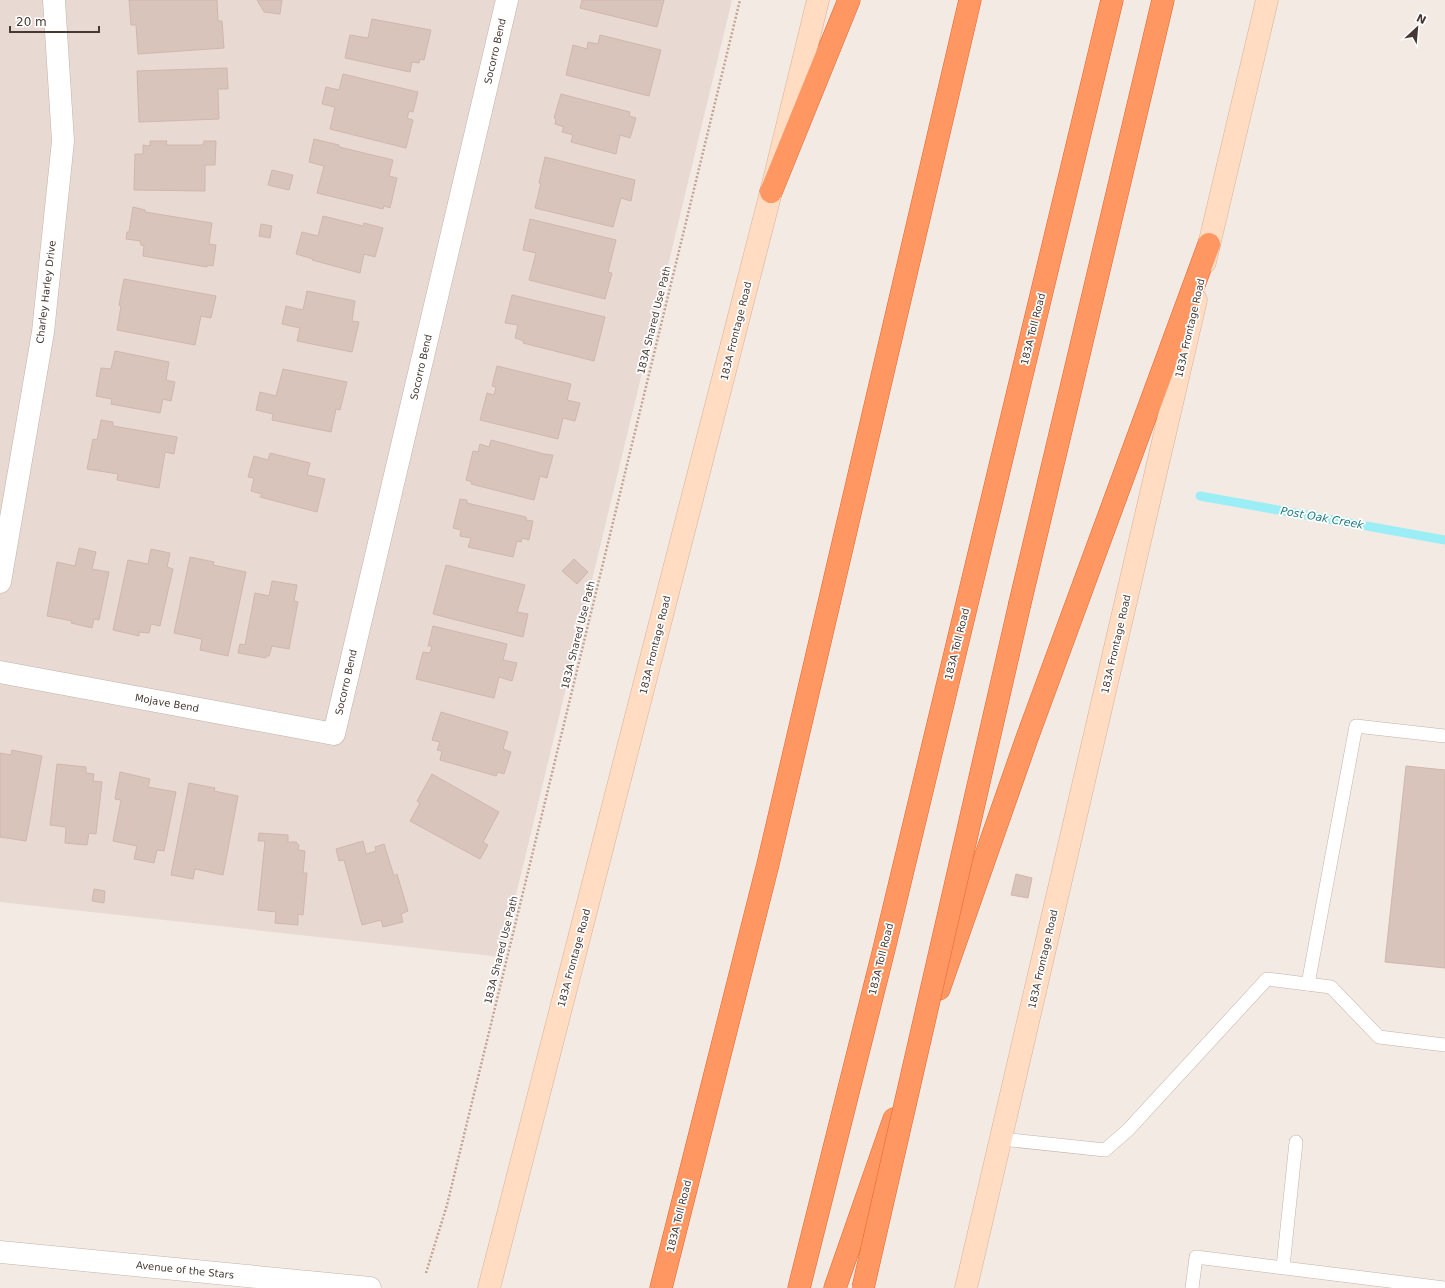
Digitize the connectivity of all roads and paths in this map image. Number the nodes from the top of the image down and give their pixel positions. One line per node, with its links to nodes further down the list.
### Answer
1 (54, 0): 12 (street, Charley Harley Drive)
2 (507, 0): 14 (street, Socorro Bend)
3 (740, 0): 22 (path, 183A Shared Use Path)
4 (818, 0): 10 (main road, 183A Frontage Road)
5 (849, 0): 10 (highway)
6 (970, 0): 25 (highway, 183A Toll Road)
7 (1112, 0): 26 (highway, 183A Toll Road)
8 (1163, 0): 28 (highway, bridge)
9 (1267, 0): 11 (main road, 183A Frontage Road)
10 (771, 192): 24 (main road, 183A Frontage Road)
11 (1209, 244): 18 (main road, 183A Frontage Road); 27 (highway)
12 (0, 582)
13 (0, 672): 14 (street, Mojave Bend)
14 (334, 734)
15 (1445, 736): 16 (lane)
16 (1308, 984): 17 (lane); 18 (lane)
17 (1445, 1045)
18 (1001, 1139): 29 (main road, 183A Frontage Road)
19 (1296, 1142): 21 (lane)
20 (0, 1252): 23 (street, Avenue of the Stars)
21 (1283, 1267): 30 (lane); 31 (lane)
22 (426, 1273)
23 (370, 1288)
24 (489, 1288)
25 (661, 1288)
26 (799, 1288)
27 (835, 1288)
28 (863, 1288)
29 (966, 1288)
30 (1192, 1288)
31 (1445, 1288)

